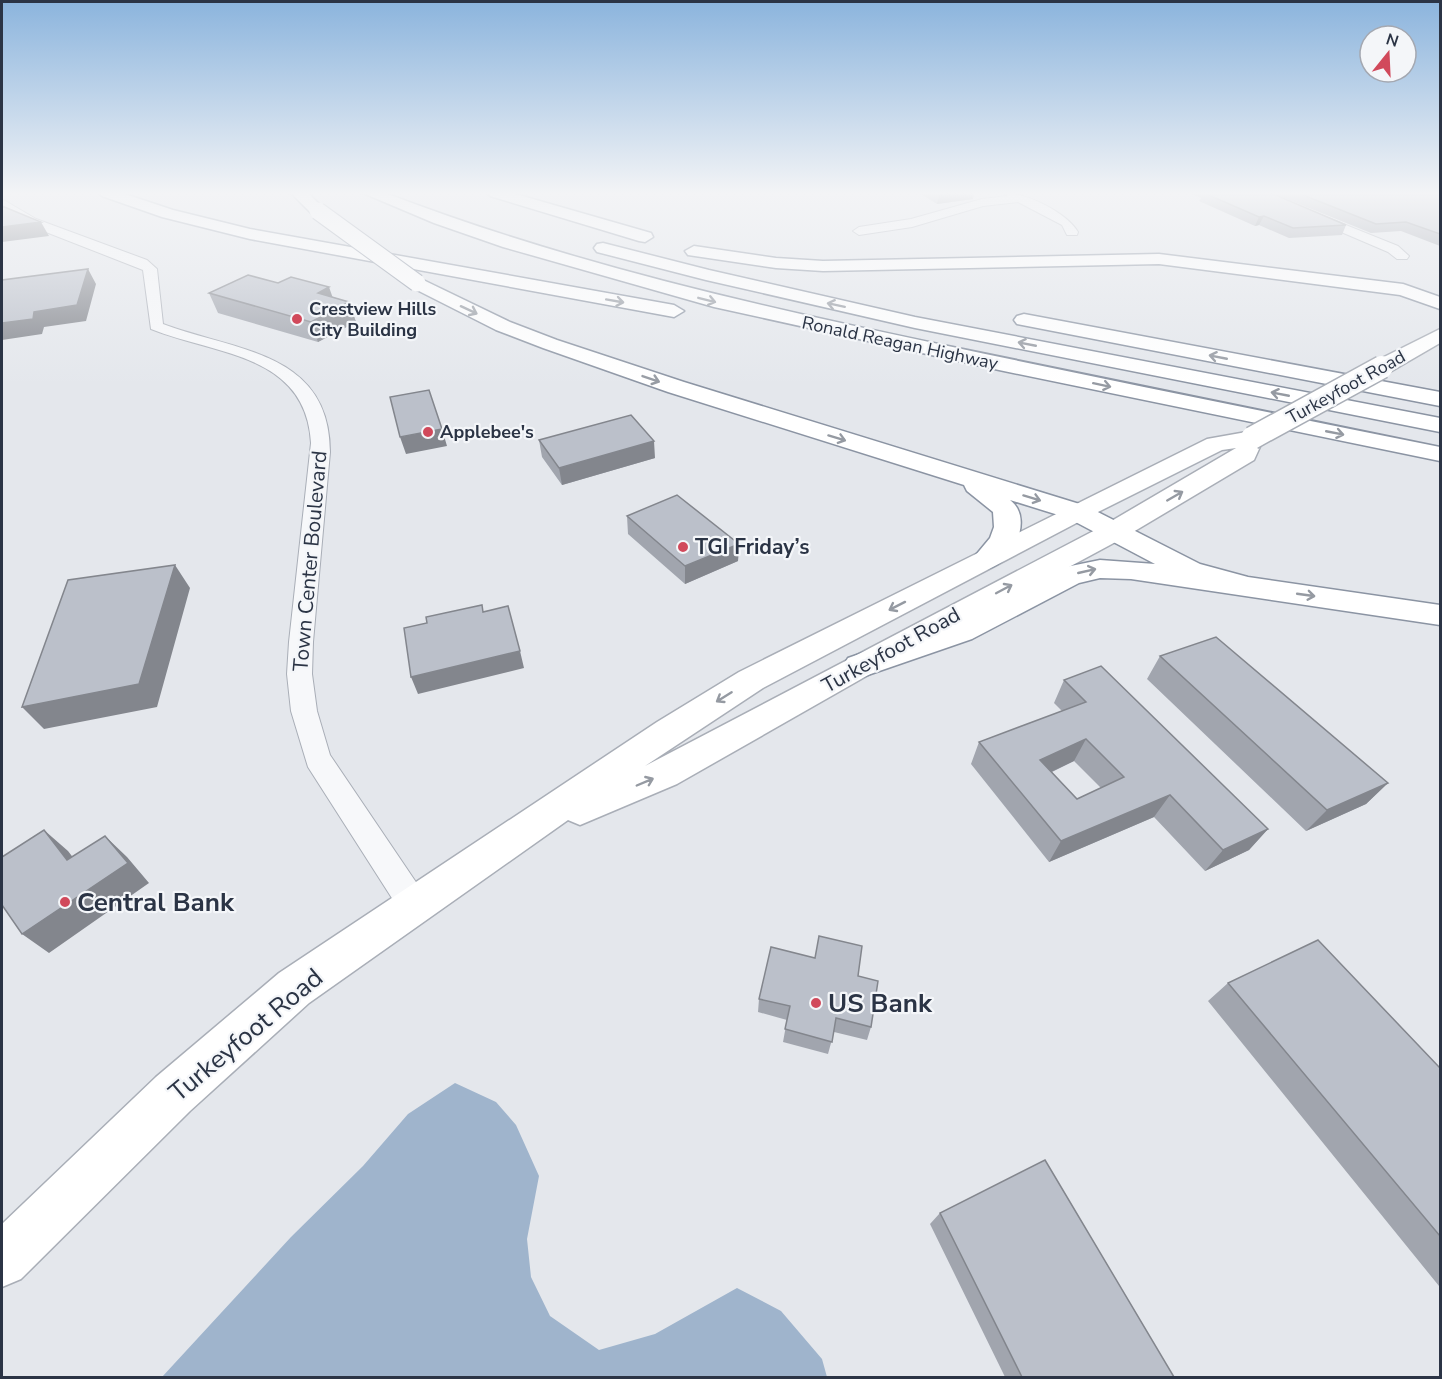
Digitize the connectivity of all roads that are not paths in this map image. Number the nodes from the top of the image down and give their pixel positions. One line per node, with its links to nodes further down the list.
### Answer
1 (127, 257): 27 (street, Town Center Boulevard)
2 (378, 257): 14 (main road, one-way to 14)
3 (382, 257): 19 (main road, one-way to 19, bridge)
4 (554, 257): 14 (main road, Ronald Reagan Highway, one-way to 14)
5 (638, 257): 16 (main road, Ronald Reagan Highway, one-way to 5)
6 (722, 257): 8 (main road)
7 (737, 257): 9 (main road)
8 (848, 286)
9 (1404, 290): 10 (main road); 11 (main road)
10 (1440, 291)
11 (1440, 303)
12 (1006, 317): 15 (main road, one-way to 12)
13 (1440, 335): 17 (main road, Turkeyfoot Road, bridge)
14 (1058, 376): 18 (main road, Ronald Reagan Highway, one-way to 18)
15 (1440, 399)
16 (1440, 425)
17 (1252, 438): 20 (main road, Turkeyfoot Road); 21 (main road, Turkeyfoot Road, one-way to 17)
18 (1440, 454)
19 (936, 469): 20 (main road, one-way to 20); 22 (main road)
20 (1077, 512): 21 (main road); 22 (main road, Turkeyfoot Road)
21 (1113, 532): 23 (main road); 25 (main road, Turkeyfoot Road, one-way to 21)
22 (984, 562): 26 (main road, Turkeyfoot Road, one-way to 26)
23 (1248, 587): 24 (main road, one-way to 24); 25 (main road, one-way to 23)
24 (1440, 615)
25 (860, 666): 26 (main road, Turkeyfoot Road, one-way to 25)
26 (514, 837): 27 (main road, Turkeyfoot Road)
27 (415, 907): 28 (main road, Turkeyfoot Road)
28 (2, 1260)

